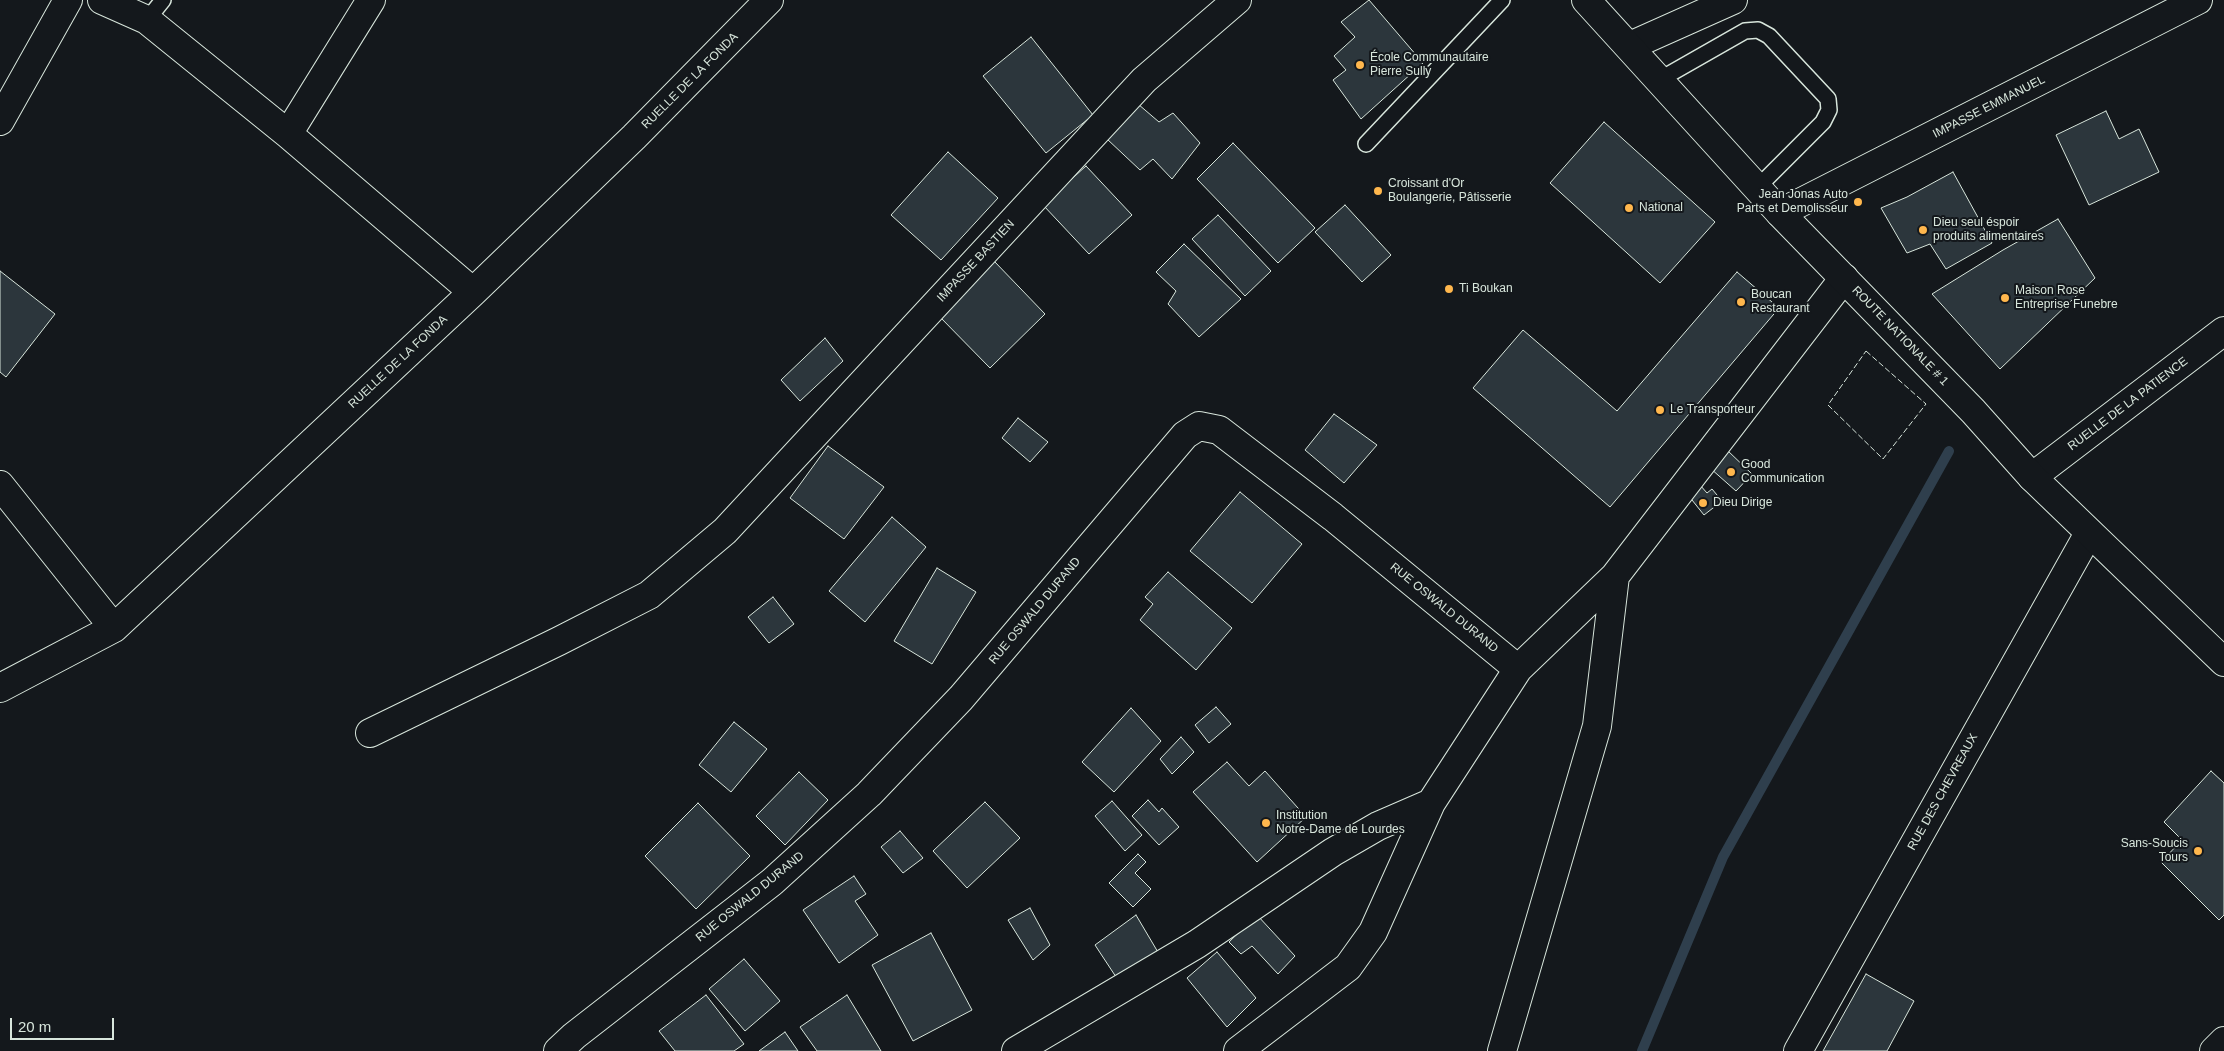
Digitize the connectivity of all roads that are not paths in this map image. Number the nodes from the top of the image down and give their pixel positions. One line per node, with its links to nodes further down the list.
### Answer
1 (68, 0): 13 (street)
2 (102, 0): 10 (street)
3 (371, 0): 14 (street)
4 (769, 0): 19 (street, RUELLE DE LA FONDA)
5 (1237, 0): 29 (street, IMPASSE BASTIEN)
6 (1502, 0): 15 (lane)
7 (1586, 0): 11 (street, ROUTE NATIONALE # 1)
8 (1733, 0): 11 (street)
9 (2198, 0): 17 (street, IMPASSE EMMANUEL)
10 (155, 10): 14 (street)
11 (1630, 46): 12 (street, ROUTE NATIONALE # 1)
12 (1659, 80): 16 (street, ROUTE NATIONALE # 1); 16 (lane)
13 (0, 121)
14 (288, 134): 19 (street)
15 (1366, 144)
16 (1757, 188): 17 (street, ROUTE NATIONALE # 1)
17 (1780, 214): 18 (street, ROUTE NATIONALE # 1)
18 (1844, 278): 21 (street, ROUTE NATIONALE # 1); 24 (street)
19 (473, 292): 25 (street, RUELLE DE LA FONDA)
20 (2224, 331): 21 (street, RUELLE DE LA PATIENCE)
21 (2032, 477): 23 (street, ROUTE NATIONALE # 1)
22 (0, 485): 25 (street)
23 (2089, 533): 26 (street, ROUTE NATIONALE # 1); 36 (street, RUE DES CHEVREAUX)
24 (1615, 576): 27 (street); 35 (street)
25 (114, 628): 28 (street, RUELLE DE LA FONDA)
26 (2224, 662)
27 (1518, 669): 30 (street); 32 (street, RUE OSWALD DURAND)
28 (0, 688)
29 (370, 733)
30 (1431, 804): 33 (street); 34 (street)
31 (2224, 1041): 37 (street)
32 (558, 1051)
33 (1016, 1051)
34 (1238, 1051)
35 (1502, 1051)
36 (1798, 1051)
37 (2214, 1051)

